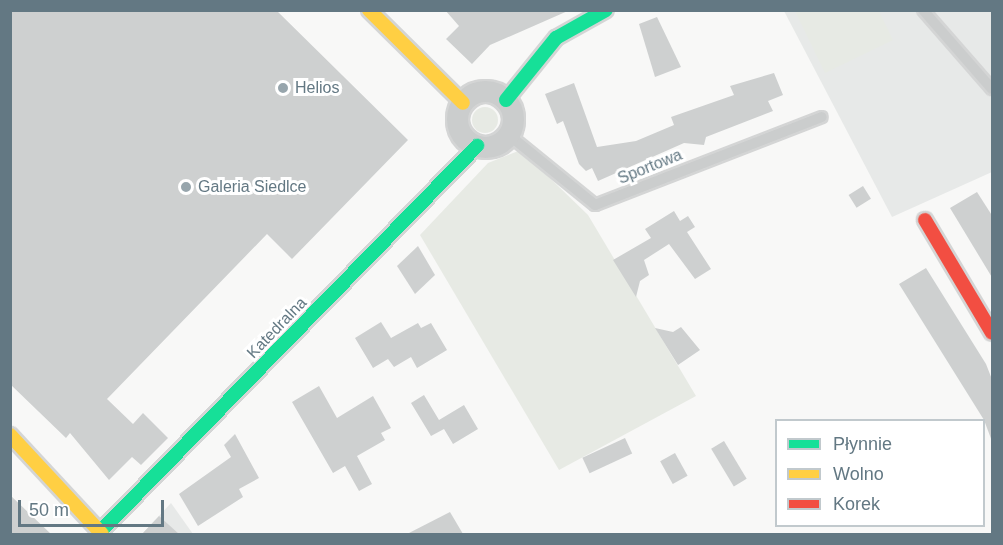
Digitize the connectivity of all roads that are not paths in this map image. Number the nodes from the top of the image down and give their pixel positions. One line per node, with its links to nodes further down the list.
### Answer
1 (369, 10): 6 (street)
2 (606, 10): 5 (street)
3 (923, 10): 4 (lane)
4 (993, 90)
5 (506, 100): 6 (street); 8 (street)
6 (463, 103): 9 (street)
7 (822, 117): 8 (lane, Sportowa)
8 (509, 135): 9 (street)
9 (477, 146): 13 (street, Katedralna)
10 (925, 220): 11 (street)
11 (993, 333)
12 (10, 435): 13 (street)
13 (101, 533)

